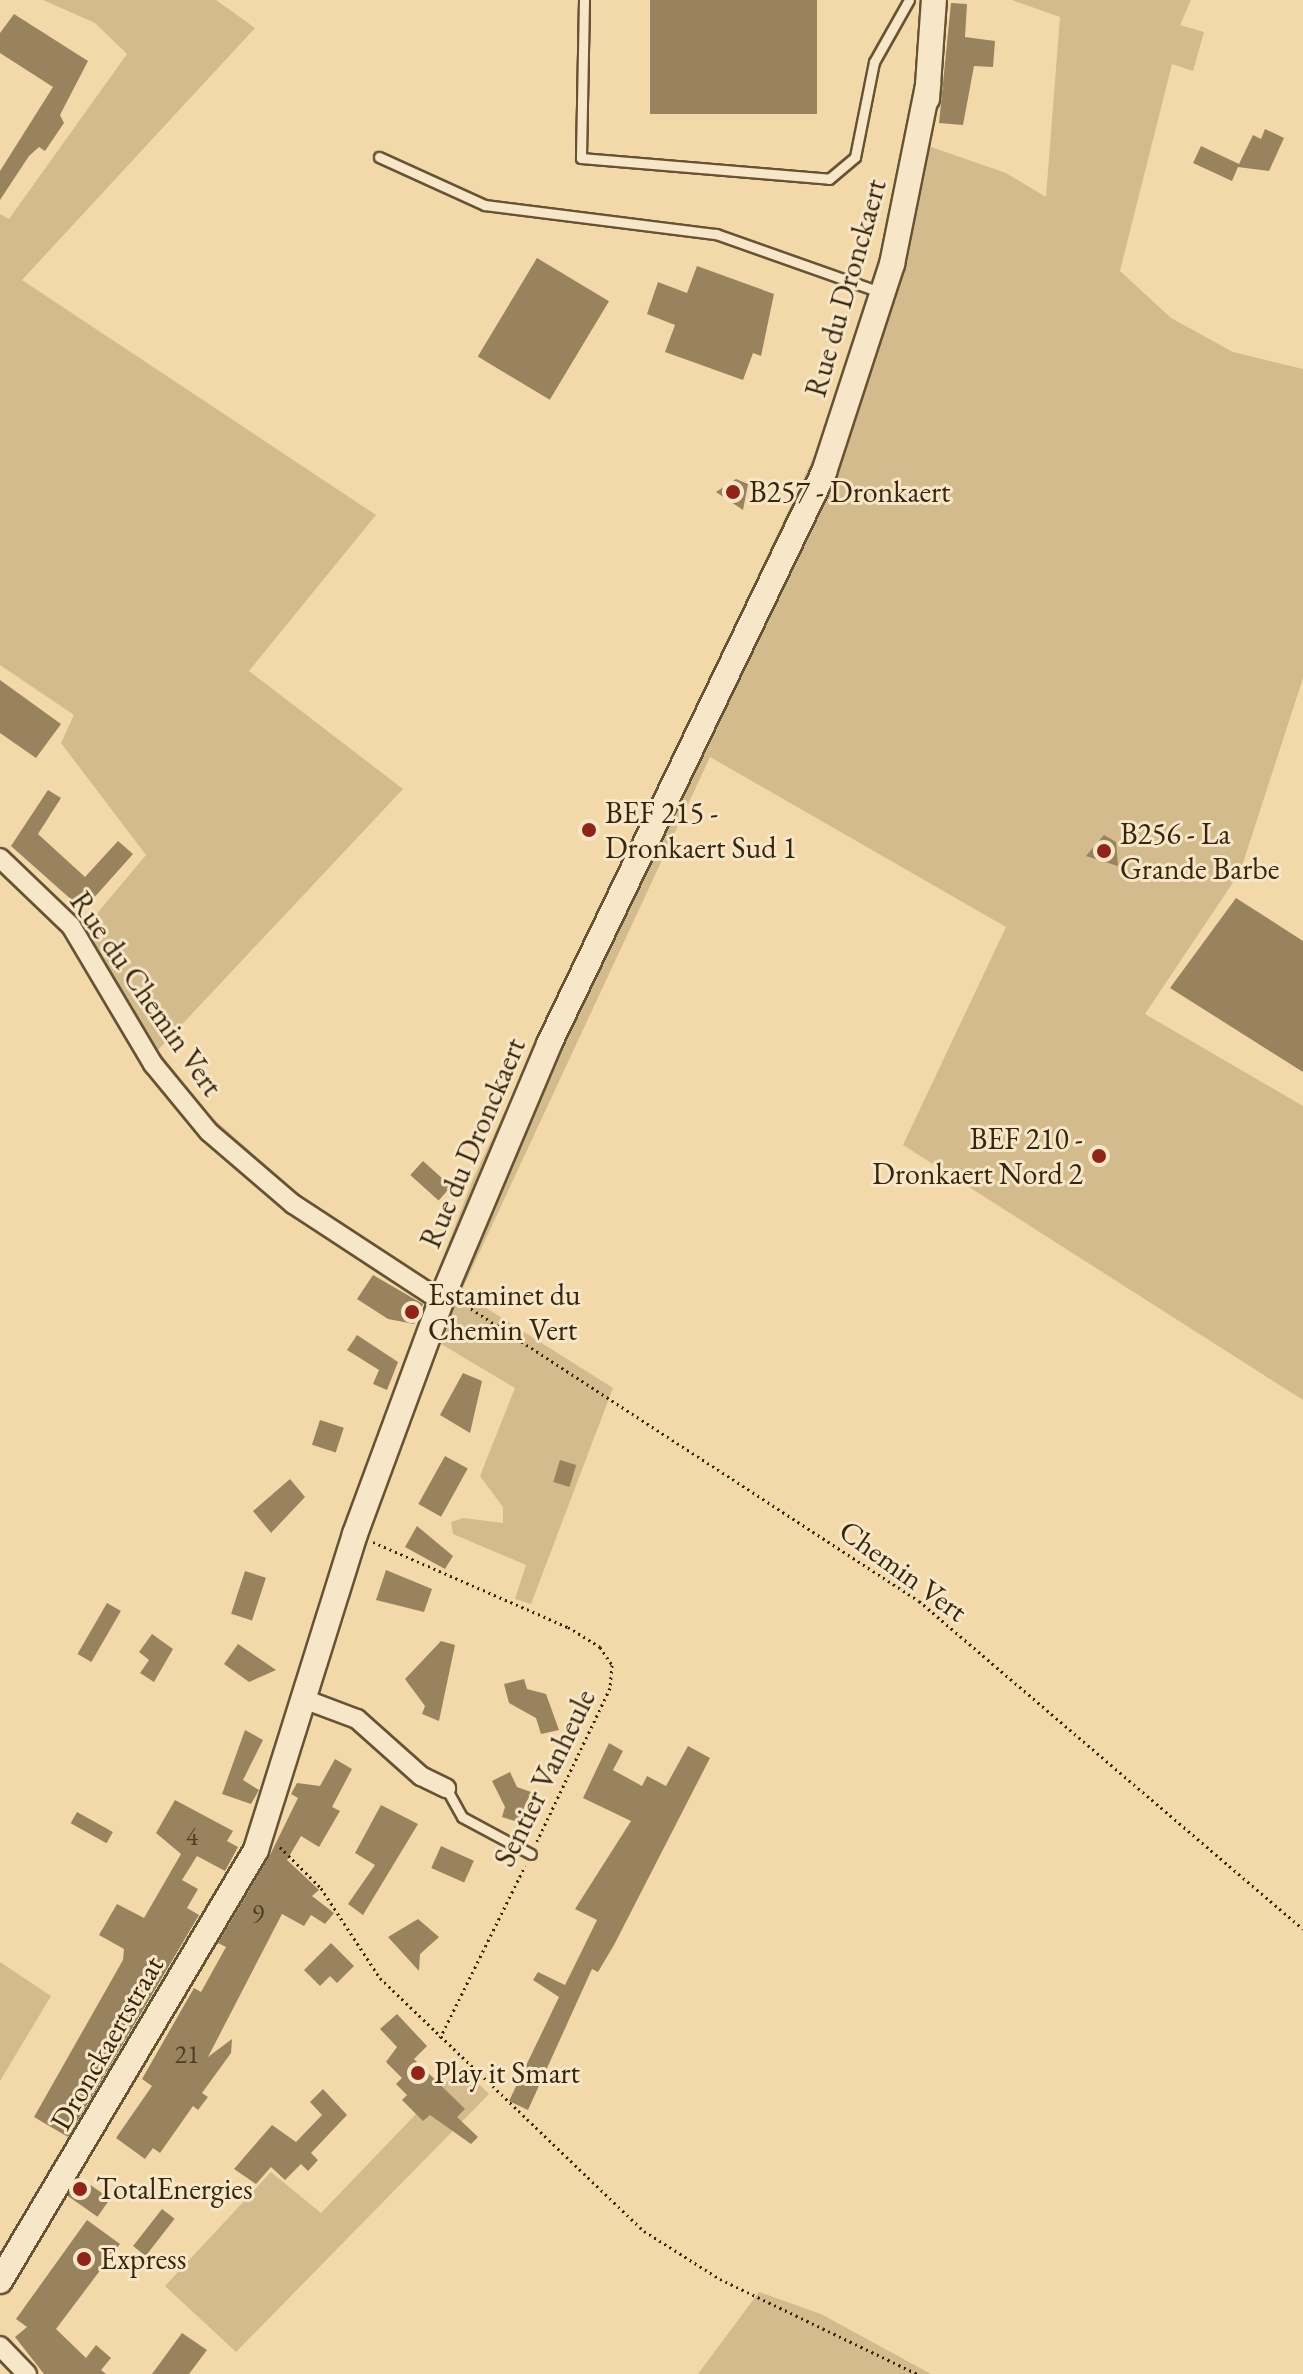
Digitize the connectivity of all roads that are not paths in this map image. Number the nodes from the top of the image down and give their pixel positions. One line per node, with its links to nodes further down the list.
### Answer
1 (584, 0): 2 (lane)
2 (909, 0)
3 (934, 0): 4 (main road, Rue du Dronckaert)
4 (928, 85): 6 (main road, Rue du Dronckaert); 7 (main road, Rue du Dronckaert)
5 (379, 157): 6 (lane)
6 (883, 293): 7 (main road, Rue du Dronckaert)
7 (810, 505): 9 (main road, Rue du Dronckaert)
8 (0, 858): 9 (street, Rue du Chemin Vert)
9 (442, 1297): 10 (main road, Rue du Dronckaert)
10 (301, 1698): 11 (street); 12 (main road, Rue du Dronckaert)
11 (446, 1788): 13 (lane)
12 (261, 1833): 14 (main road, Dronckaertstraat)
13 (531, 1854)
14 (0, 2281)
15 (0, 2346): 16 (street)
16 (27, 2374)

